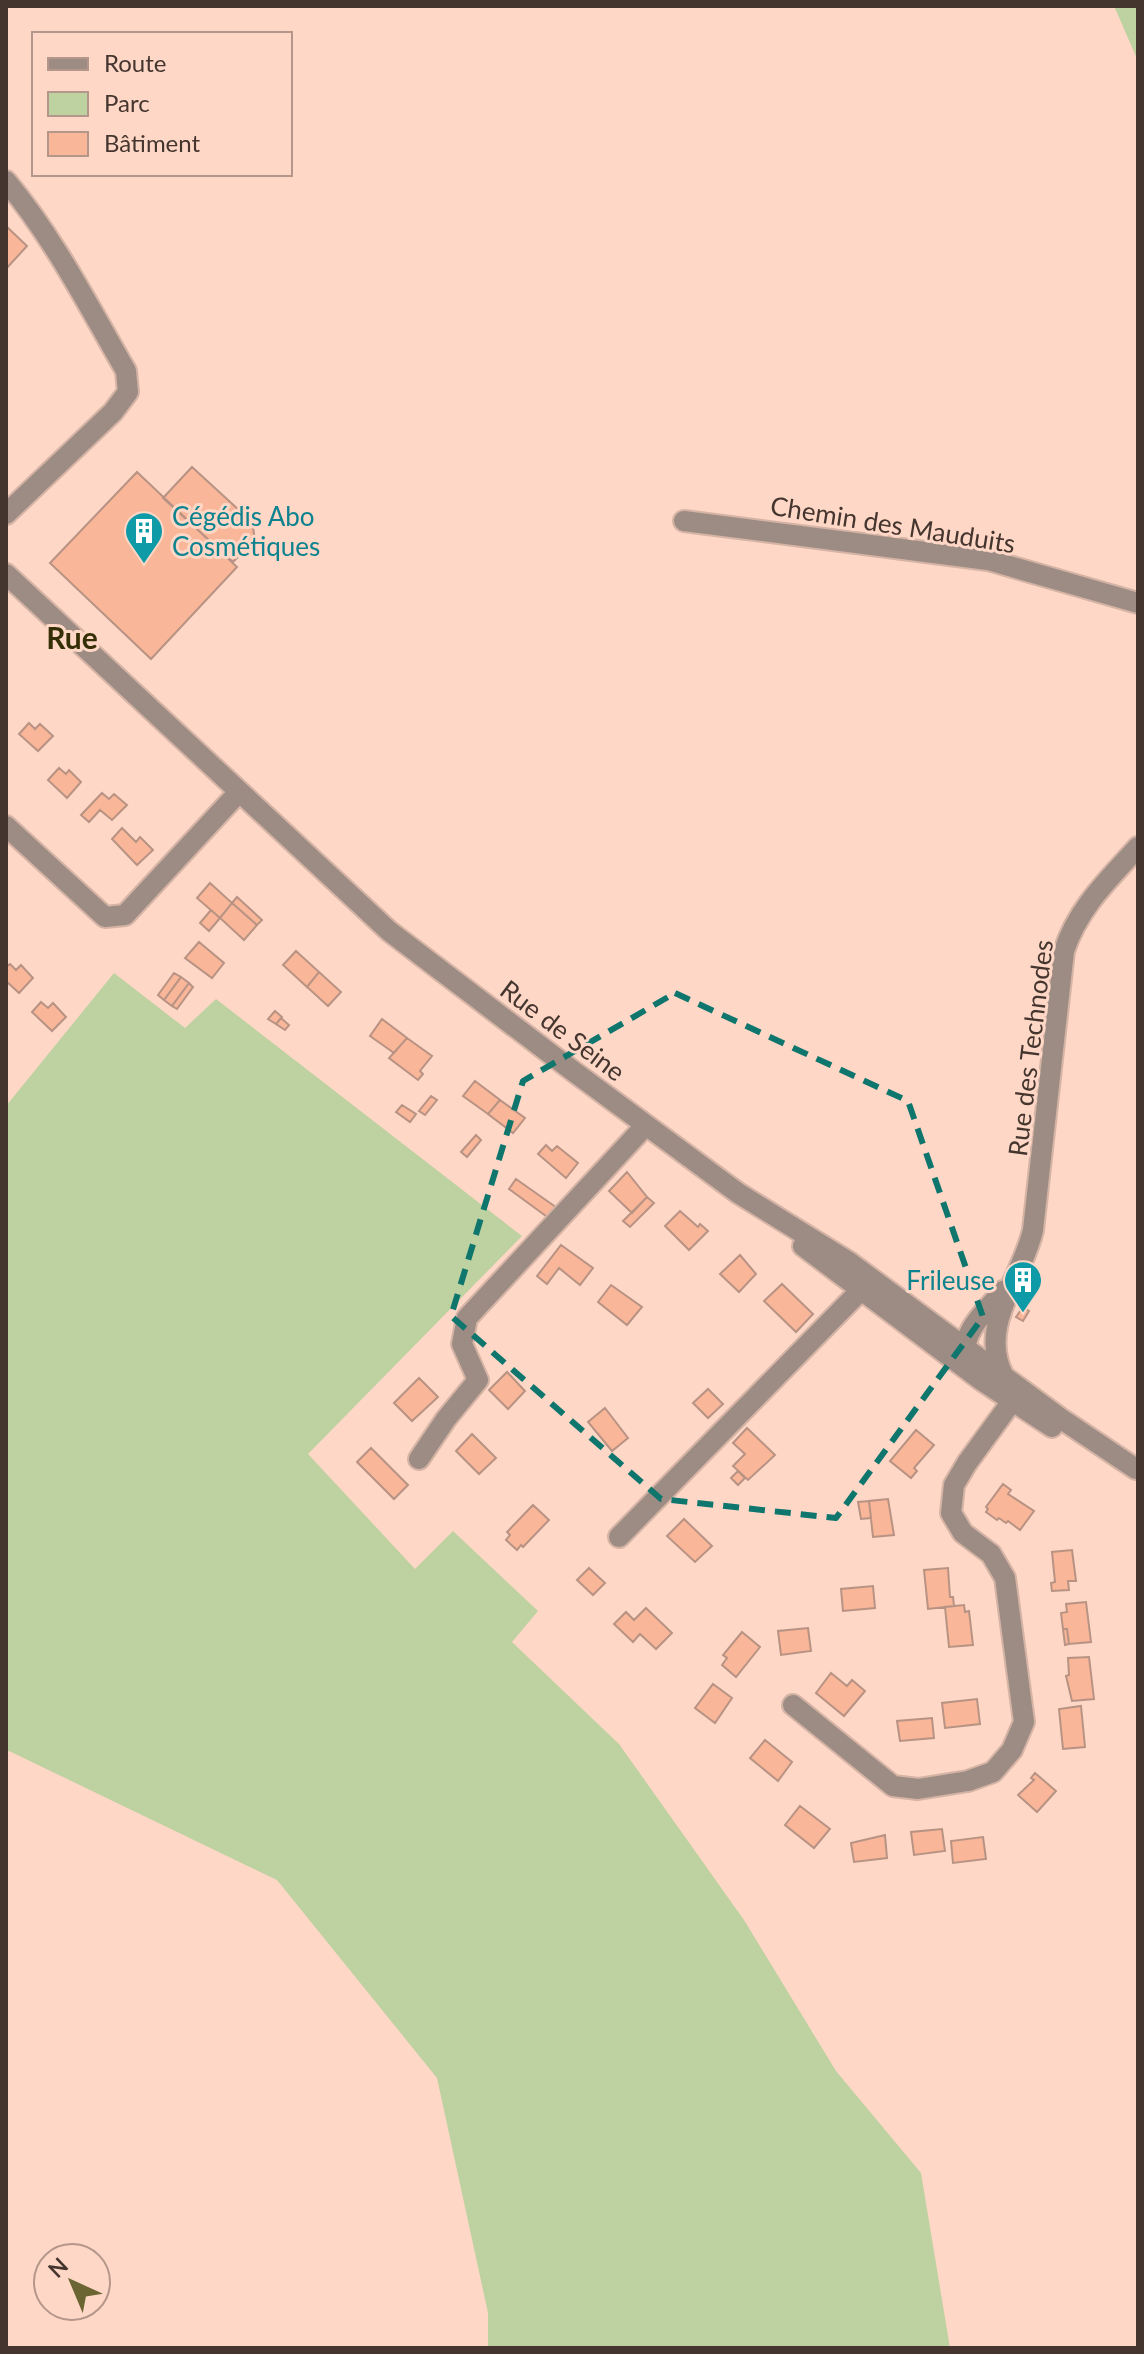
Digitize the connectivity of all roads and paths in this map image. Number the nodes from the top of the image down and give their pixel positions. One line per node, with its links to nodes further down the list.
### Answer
1 (6, 181): 2 (street)
2 (6, 514)
3 (684, 521): 5 (street, Chemin des Mauduits)
4 (7, 576): 6 (street, Rue de Seine)
5 (1138, 603)
6 (239, 792): 7 (street); 9 (street, Rue de Seine)
7 (6, 826)
8 (1138, 847): 13 (street, Rue des Technodes)
9 (646, 1125): 10 (street, Rue de Seine); 16 (street)
10 (738, 1193): 11 (street); 12 (street, Rue de Seine)
11 (861, 1290): 14 (street); 18 (street)
12 (899, 1298): 13 (street); 14 (street, Rue de Seine)
13 (994, 1316): 14 (street, Rue des Technodes); 15 (street)
14 (963, 1355): 15 (street)
15 (1012, 1389): 17 (street); 19 (street)
16 (419, 1459)
17 (1137, 1469)
18 (619, 1537)
19 (793, 1705)

